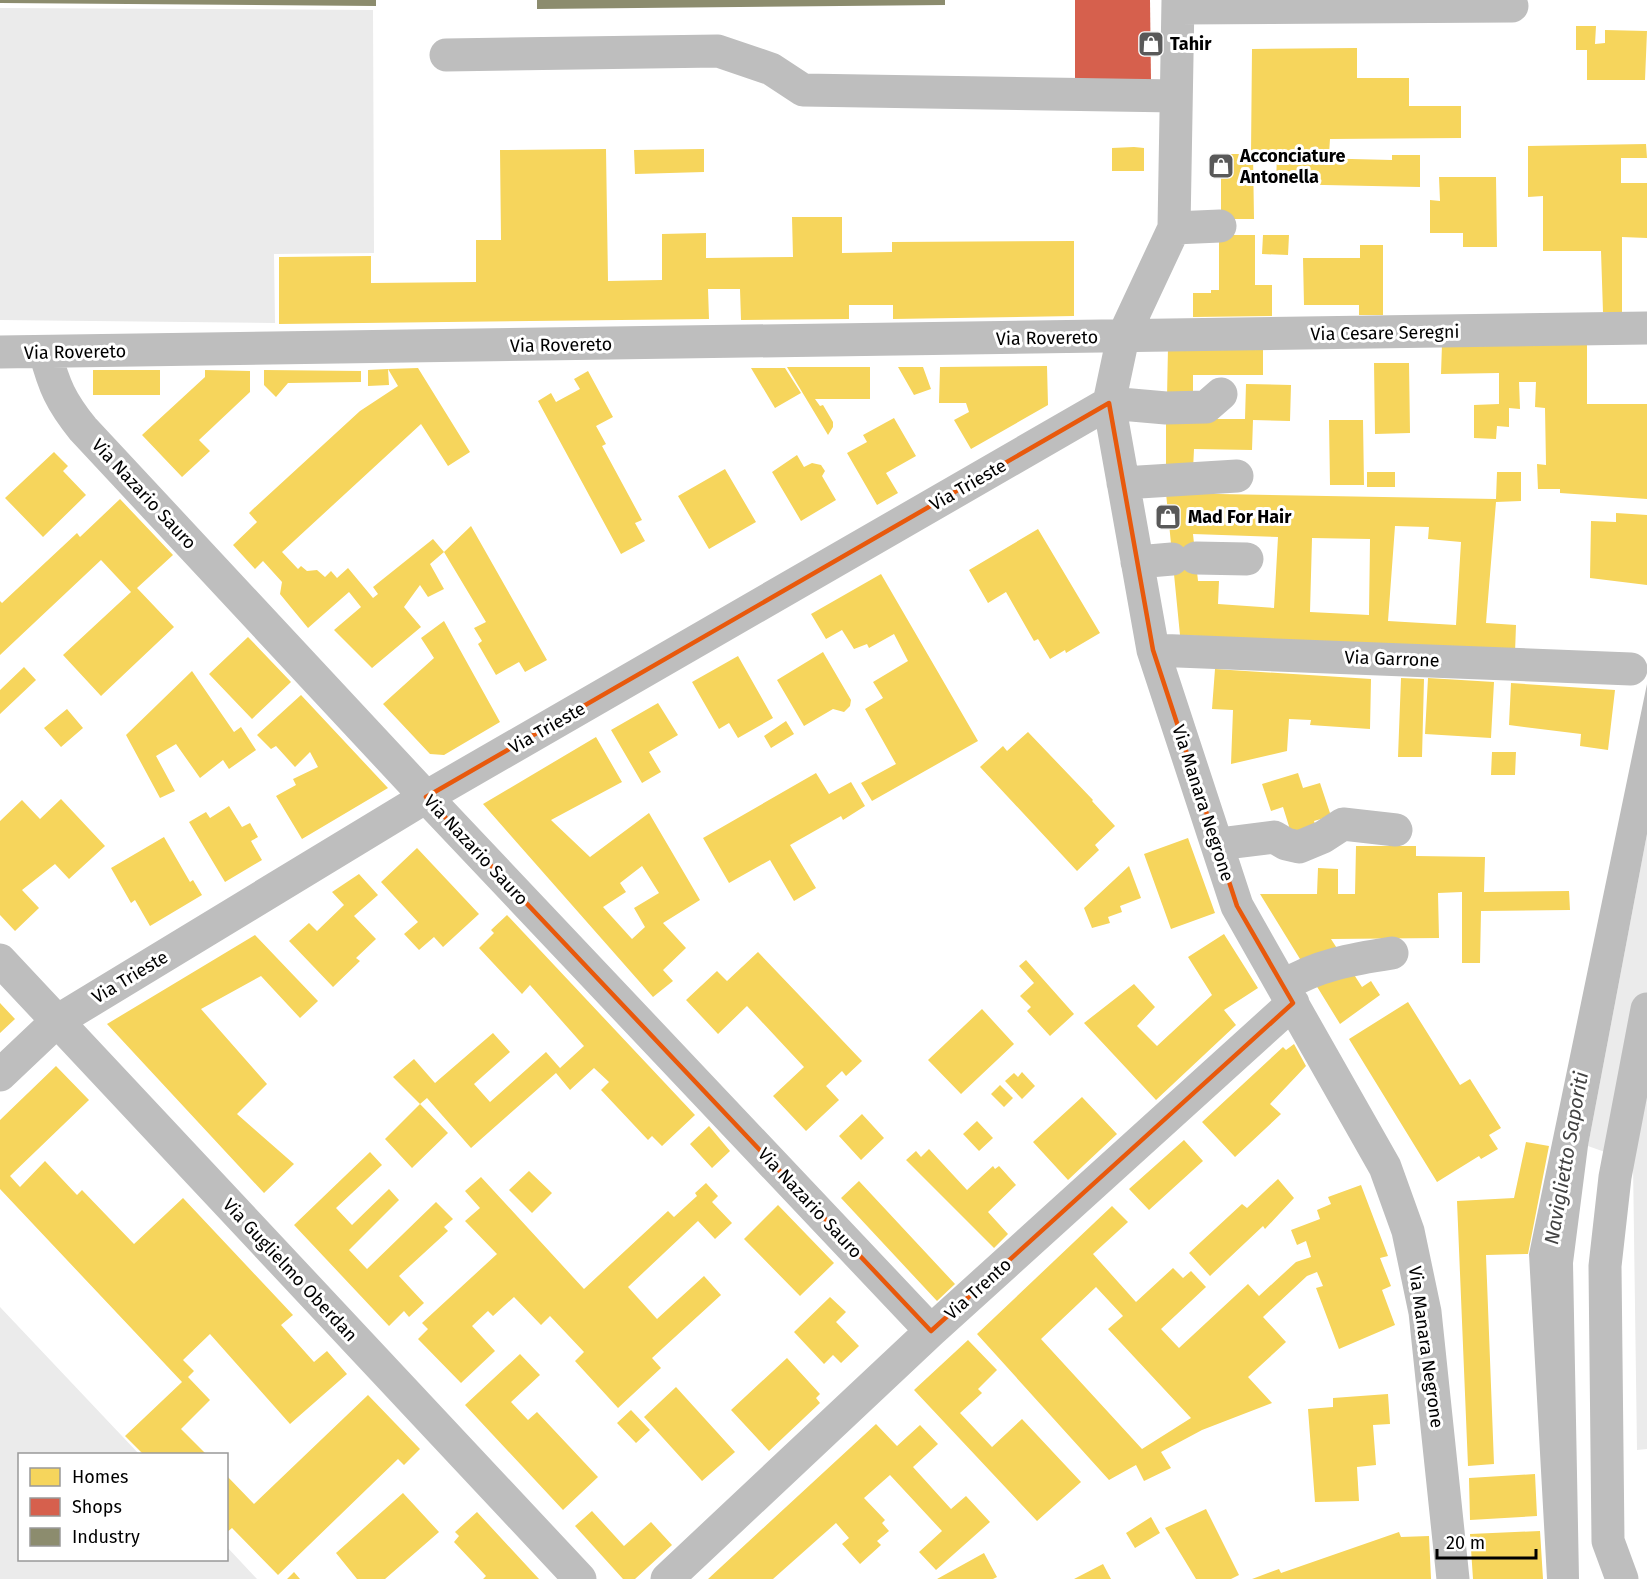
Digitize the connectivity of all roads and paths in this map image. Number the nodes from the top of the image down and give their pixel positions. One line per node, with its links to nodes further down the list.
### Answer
1 (1178, 4): 2 (street); 4 (street, Via Manara Negrone)
2 (1512, 6)
3 (446, 55): 4 (street)
4 (1176, 96): 6 (street, Via Manara Negrone)
5 (1220, 226): 6 (street)
6 (1174, 228): 8 (street, Via Manara Negrone)
7 (1647, 328): 8 (street, Via Cesare Seregni)
8 (1123, 337): 10 (street, Via Rovereto); 12 (street, Via Manara Negrone)
9 (0, 352): 10 (street, Via Rovereto)
10 (45, 352): 19 (street, Via Nazario Sauro)
11 (1221, 394): 12 (street)
12 (1109, 403): 14 (street, Via Manara Negrone); 19 (street, Via Trieste)
13 (1237, 476): 14 (street)
14 (1123, 483): 16 (street, Via Manara Negrone)
15 (1247, 559): 16 (street)
16 (1137, 562): 17 (street, Via Manara Negrone)
17 (1153, 650): 18 (street, Via Garrone); 21 (street, Via Manara Negrone)
18 (1630, 669)
19 (426, 797): 26 (street, Via Trieste); 28 (street, Via Nazario Sauro)
20 (1396, 830): 21 (street)
21 (1219, 844): 24 (street, Via Manara Negrone)
22 (1392, 953): 24 (street, Via Trento)
23 (0, 960): 26 (street, Via Guglielmo Oberdan)
24 (1288, 994): 28 (street, Via Trento); 31 (street, Via Manara Negrone)
25 (1647, 1009): 32 (street)
26 (57, 1021): 27 (street, Via Trieste); 29 (street, Via Guglielmo Oberdan)
27 (0, 1075)
28 (931, 1331): 30 (street, Via Trento)
29 (580, 1579)
30 (667, 1579)
31 (1453, 1579)
32 (1622, 1579)

